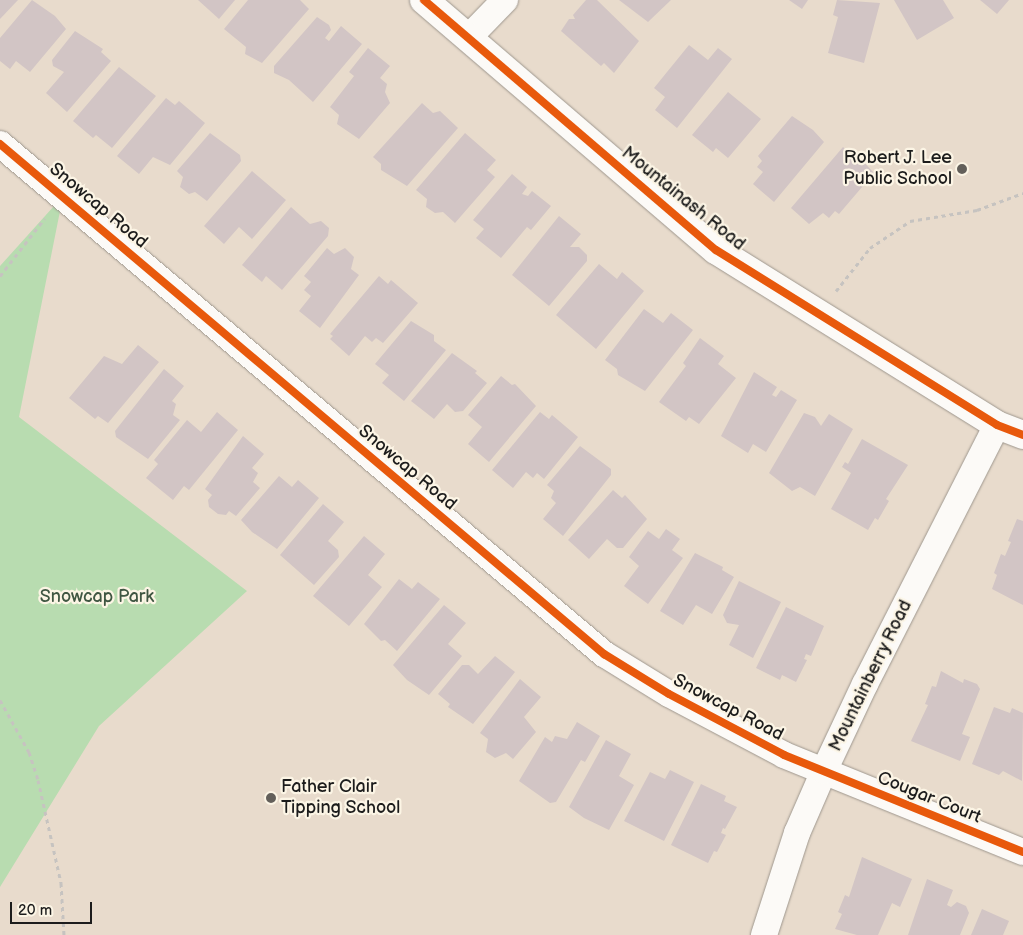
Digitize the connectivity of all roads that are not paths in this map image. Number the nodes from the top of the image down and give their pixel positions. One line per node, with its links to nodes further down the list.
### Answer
1 (424, 0): 3 (street, Mountainash Road)
2 (505, 0): 3 (street)
3 (468, 38): 5 (street, Mountainash Road)
4 (0, 144): 7 (street, Snowcap Road)
5 (998, 425): 6 (street, Mountainash Road); 7 (street, Mountainberry Road)
6 (1023, 435)
7 (824, 771): 8 (street, Cougar Court); 9 (street, Mountainberry Road)
8 (1023, 852)
9 (764, 935)

